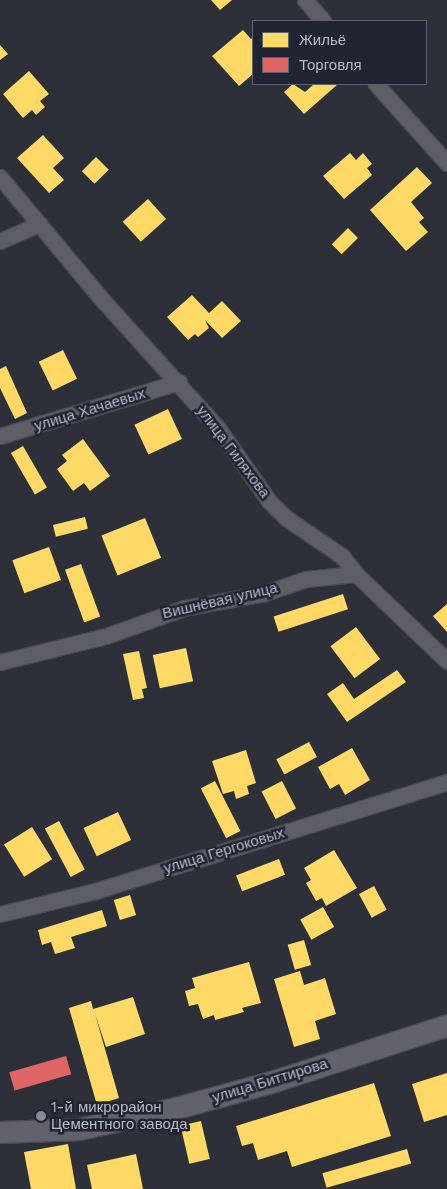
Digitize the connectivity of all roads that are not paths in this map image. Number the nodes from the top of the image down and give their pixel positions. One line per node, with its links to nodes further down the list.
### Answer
1 (305, 0): 2 (street)
2 (322, 20)
3 (377, 85): 4 (street)
4 (447, 163)
5 (0, 177): 6 (street, улица Гиляхова)
6 (39, 224): 7 (street); 8 (street, улица Гиляхова)
7 (0, 241)
8 (179, 382): 9 (street, улица Хачаевых); 10 (street, улица Гиляхова)
9 (0, 436)
10 (356, 574): 11 (street, улица Гиляхова); 12 (street, Вишнёвая улица)
11 (447, 661)
12 (0, 662)
13 (447, 782): 14 (street, улица Гергоковых)
14 (0, 914)
15 (447, 1025): 16 (street, улица Биттирова)
16 (0, 1132)

